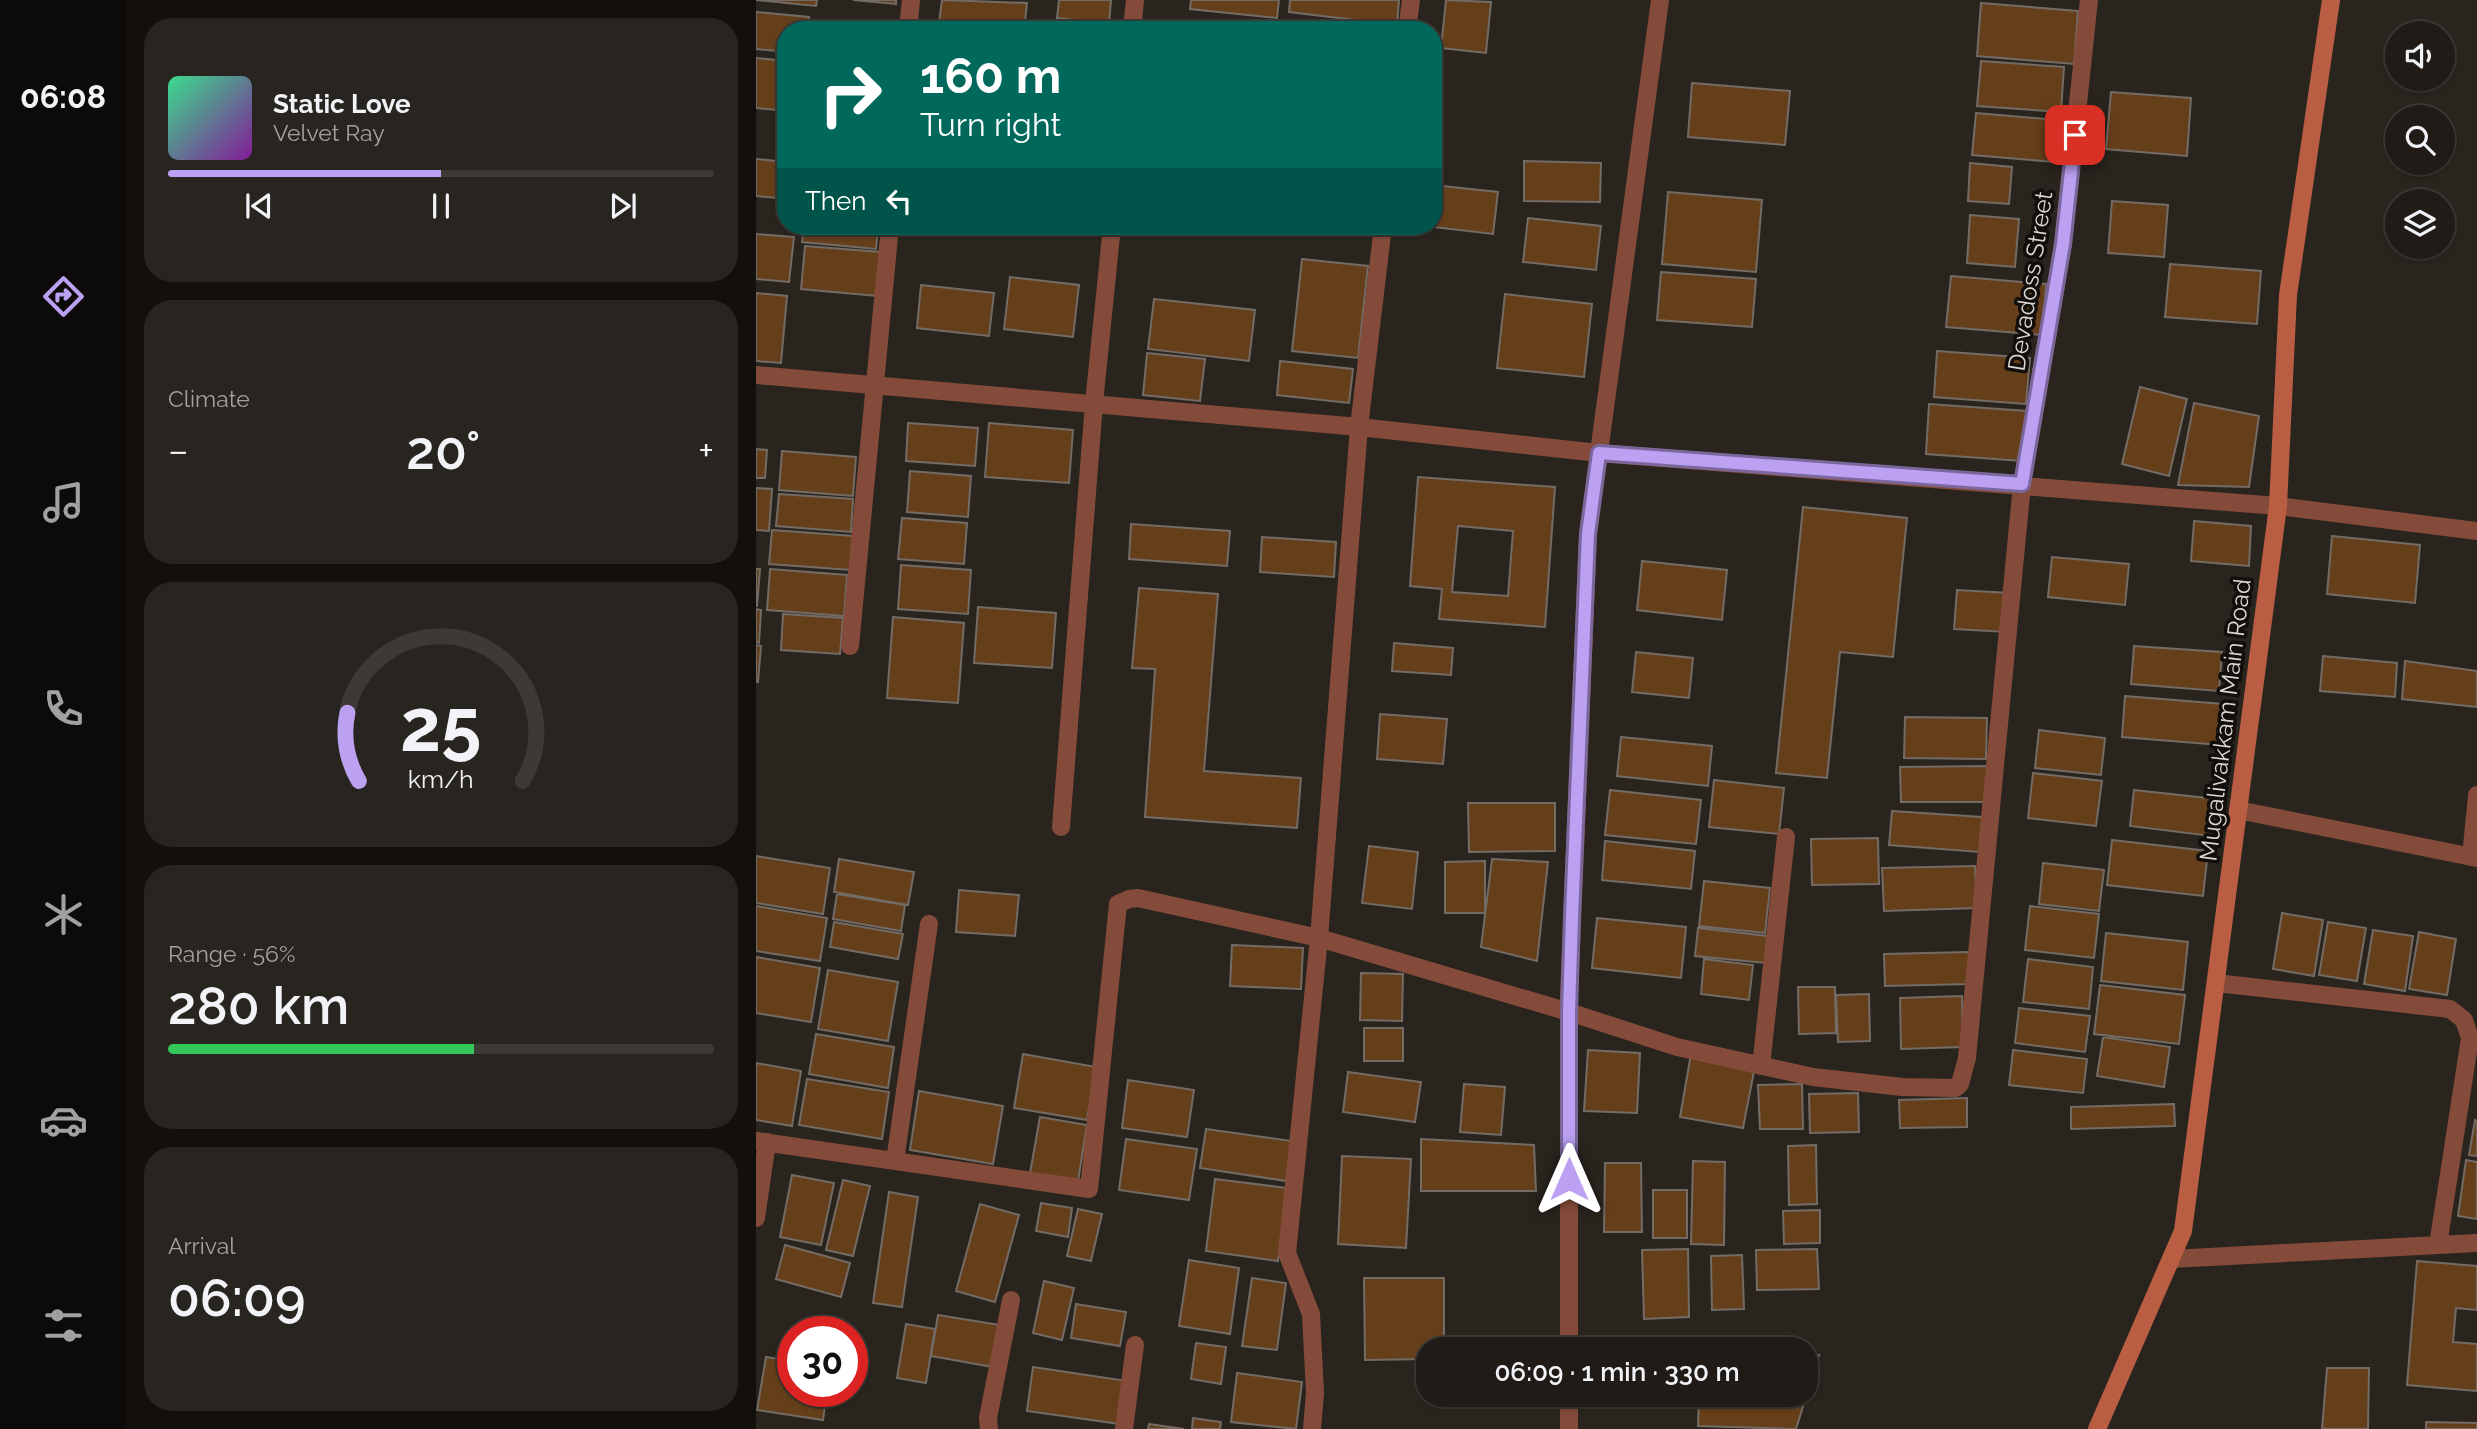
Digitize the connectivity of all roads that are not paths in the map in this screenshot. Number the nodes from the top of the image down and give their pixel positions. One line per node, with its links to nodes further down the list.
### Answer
1 (911, 0): 7 (street)
2 (1135, 0): 8 (street)
3 (1411, 0): 9 (street)
4 (1660, 0): 17 (street)
5 (2089, 0): 18 (street, Devadoss Street)
6 (2331, 0): 19 (street, Mugalivakkam Main Road)
7 (909, 21)
8 (1133, 21)
9 (1408, 21)
10 (889, 235): 14 (street)
11 (1111, 235): 15 (street)
12 (1383, 235): 16 (street)
13 (756, 375): 14 (street)
14 (874, 385): 15 (street); 21 (street)
15 (1094, 403): 16 (street); 24 (street)
16 (1359, 427): 17 (street); 28 (street)
17 (1599, 453): 18 (street); 30 (street)
18 (2022, 484): 19 (street); 31 (street, Devadoss Street)
19 (2278, 506): 20 (street); 23 (street, Mugalivakkam Main Road)
20 (2477, 531)
21 (850, 646)
22 (2477, 795): 26 (street)
23 (2238, 810): 26 (street); 29 (street, Mugalivakkam Main Road)
24 (1061, 827)
25 (1786, 837): 31 (street)
26 (2474, 857)
27 (929, 924): 33 (street)
28 (1319, 938): 30 (street); 33 (street); 44 (street)
29 (2216, 984): 36 (street); 37 (street, Mugalivakkam Main Road)
30 (1569, 1012): 31 (street); 39 (street)
31 (1762, 1066)
32 (762, 1142): 33 (street); 34 (street)
33 (895, 1161)
34 (756, 1218)
35 (2477, 1243): 36 (street)
36 (2438, 1245): 37 (street)
37 (2171, 1259): 46 (street, Mugalivakkam Main Road)
38 (1011, 1300): 42 (street)
39 (1569, 1337)
40 (1135, 1345): 43 (street)
41 (1569, 1407): 45 (street)
42 (989, 1429)
43 (1124, 1429)
44 (1312, 1429)
45 (1569, 1429)
46 (2097, 1429)

